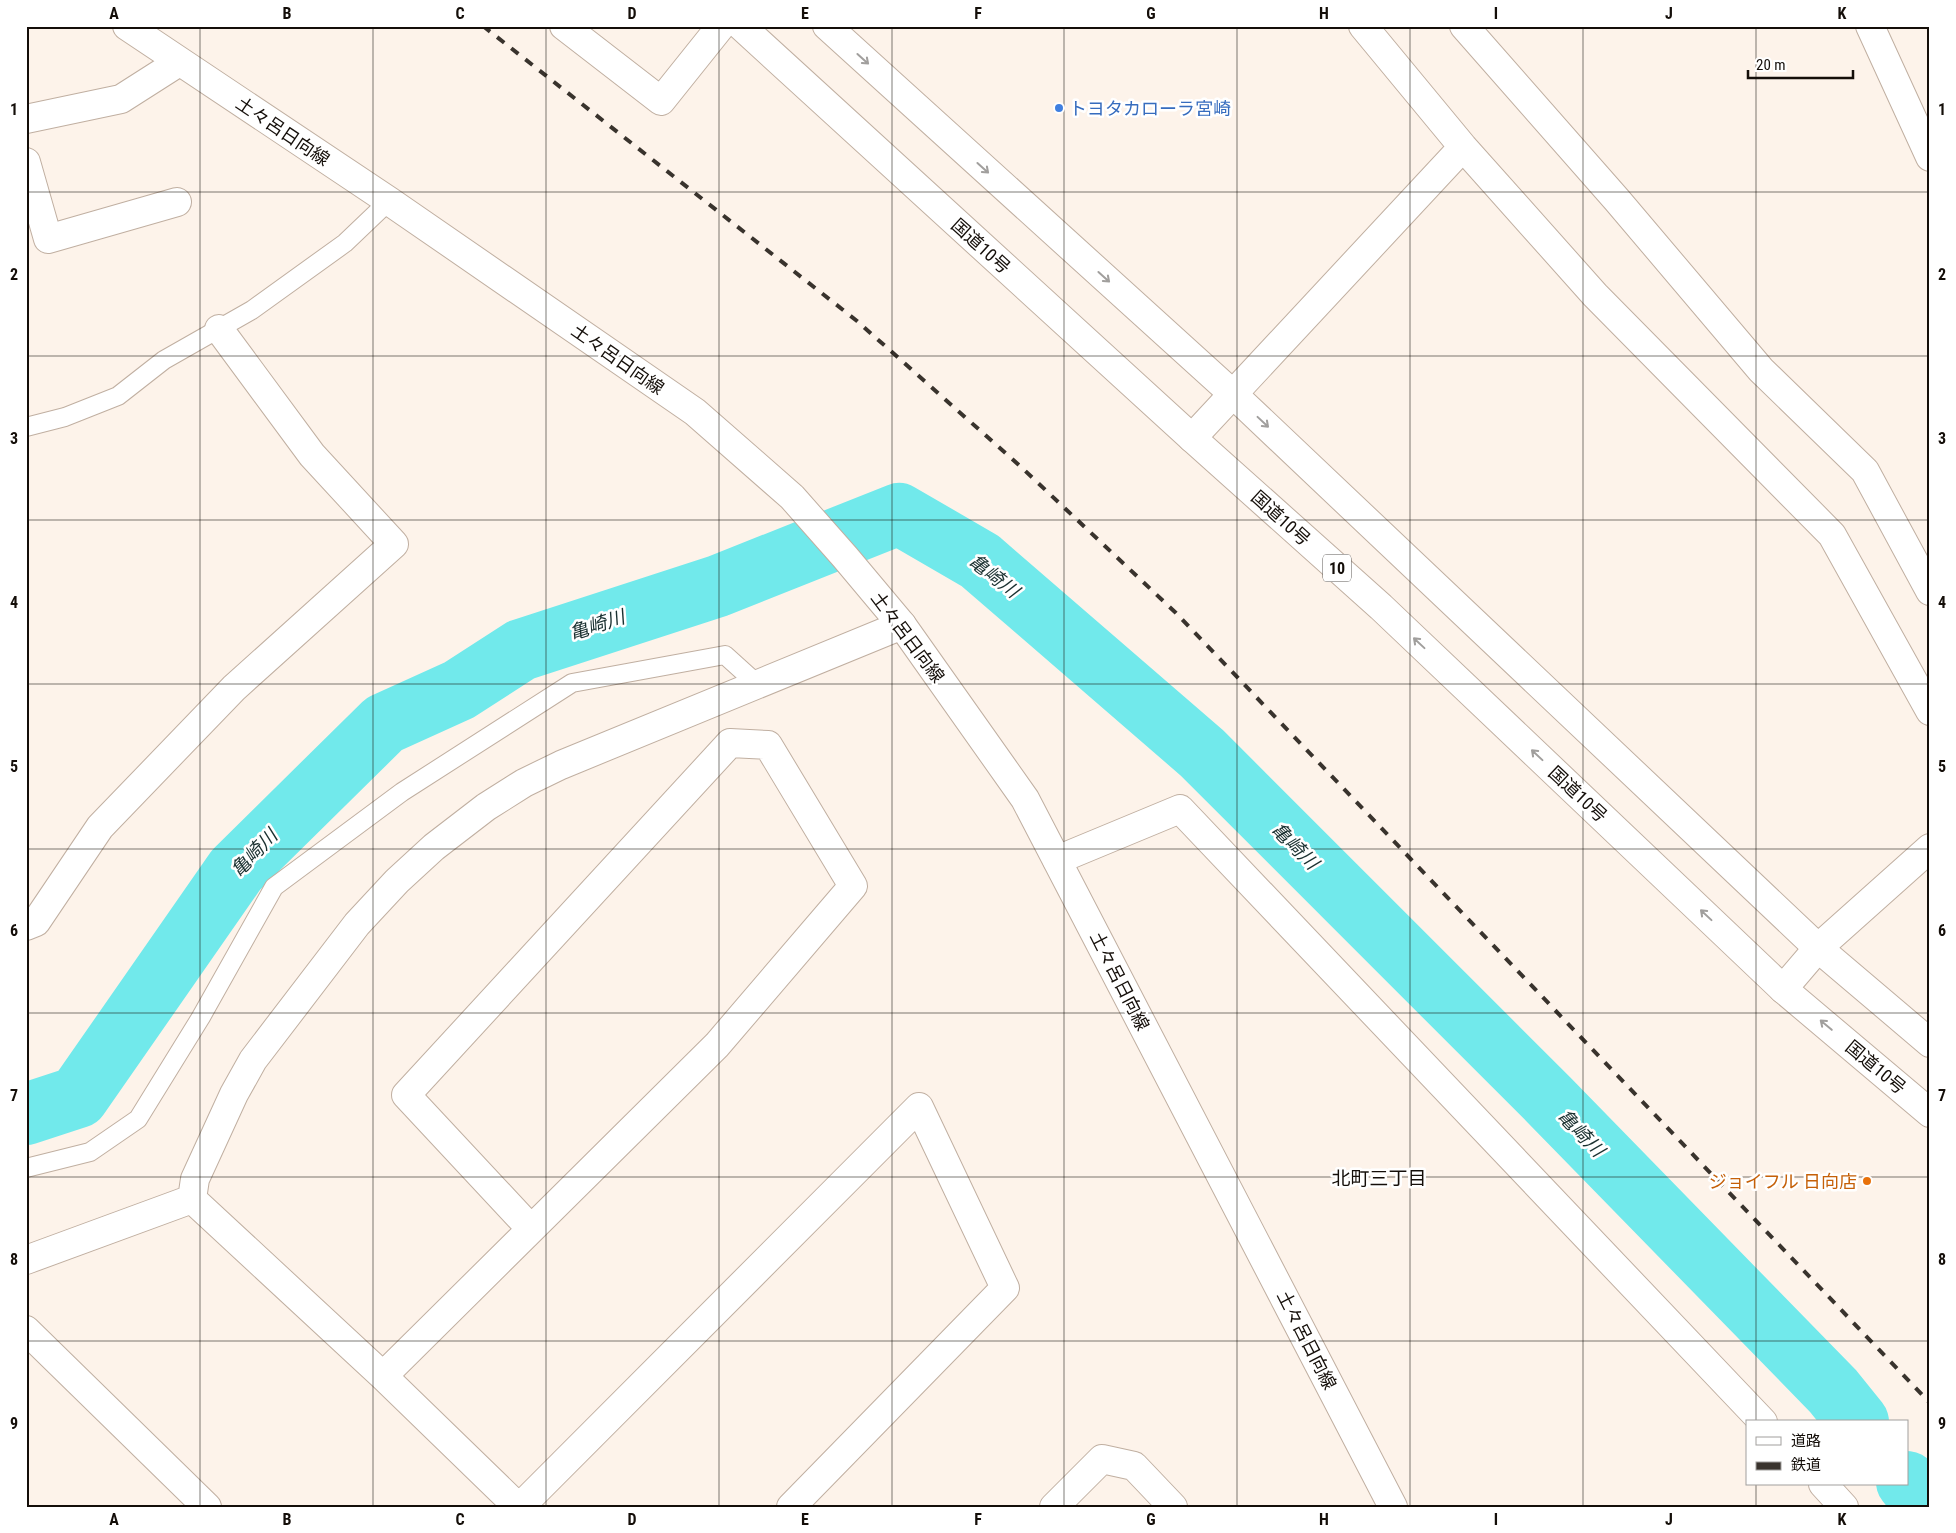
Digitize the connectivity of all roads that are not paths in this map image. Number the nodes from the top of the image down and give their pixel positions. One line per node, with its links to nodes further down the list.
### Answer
1 (127, 26): 9 (main road, 土々呂日向線)
2 (564, 26): 3 (main road)
3 (722, 26)
4 (741, 26): 19 (main road, 国道10号 / 10)
5 (827, 26): 17 (main road, one-way to 17)
6 (1364, 26): 11 (main road)
7 (1464, 26): 20 (main road)
8 (1870, 26): 12 (main road)
9 (179, 62): 10 (main road); 14 (main road, 土々呂日向線)
10 (26, 119)
11 (1463, 147): 17 (main road); 23 (main road)
12 (1930, 156)
13 (26, 162): 15 (main road)
14 (389, 201): 16 (lane); 21 (main road, 土々呂日向線)
15 (177, 202)
16 (219, 329): 18 (lane); 26 (main road)
17 (1234, 395): 19 (main road); 27 (main road, one-way to 27)
18 (26, 427)
19 (1192, 438): 28 (main road, 国道10号 / 10, one-way to 19)
20 (1930, 591)
21 (902, 625): 22 (main road); 25 (main road, 土々呂日向線)
22 (756, 683): 31 (lane); 32 (main road)
23 (1930, 710)
24 (1930, 848): 27 (main road)
25 (1057, 860): 37 (main road); 44 (main road, 土々呂日向線)
26 (26, 926)
27 (1818, 948): 28 (main road); 29 (main road)
28 (1783, 988): 30 (main road, 国道10号 / 10, one-way to 28)
29 (1930, 1043)
30 (1930, 1113)
31 (26, 1168)
32 (192, 1199): 34 (main road); 36 (main road)
33 (532, 1229): 33 (main road); 36 (main road)
34 (26, 1260)
35 (26, 1330): 39 (main road)
36 (383, 1376): 40 (main road)
37 (1761, 1420)
38 (1825, 1486): 45 (main road)
39 (207, 1507)
40 (519, 1507): 41 (main road)
41 (791, 1507)
42 (1054, 1507): 43 (main road)
43 (1173, 1507)
44 (1393, 1507)
45 (1844, 1507)

